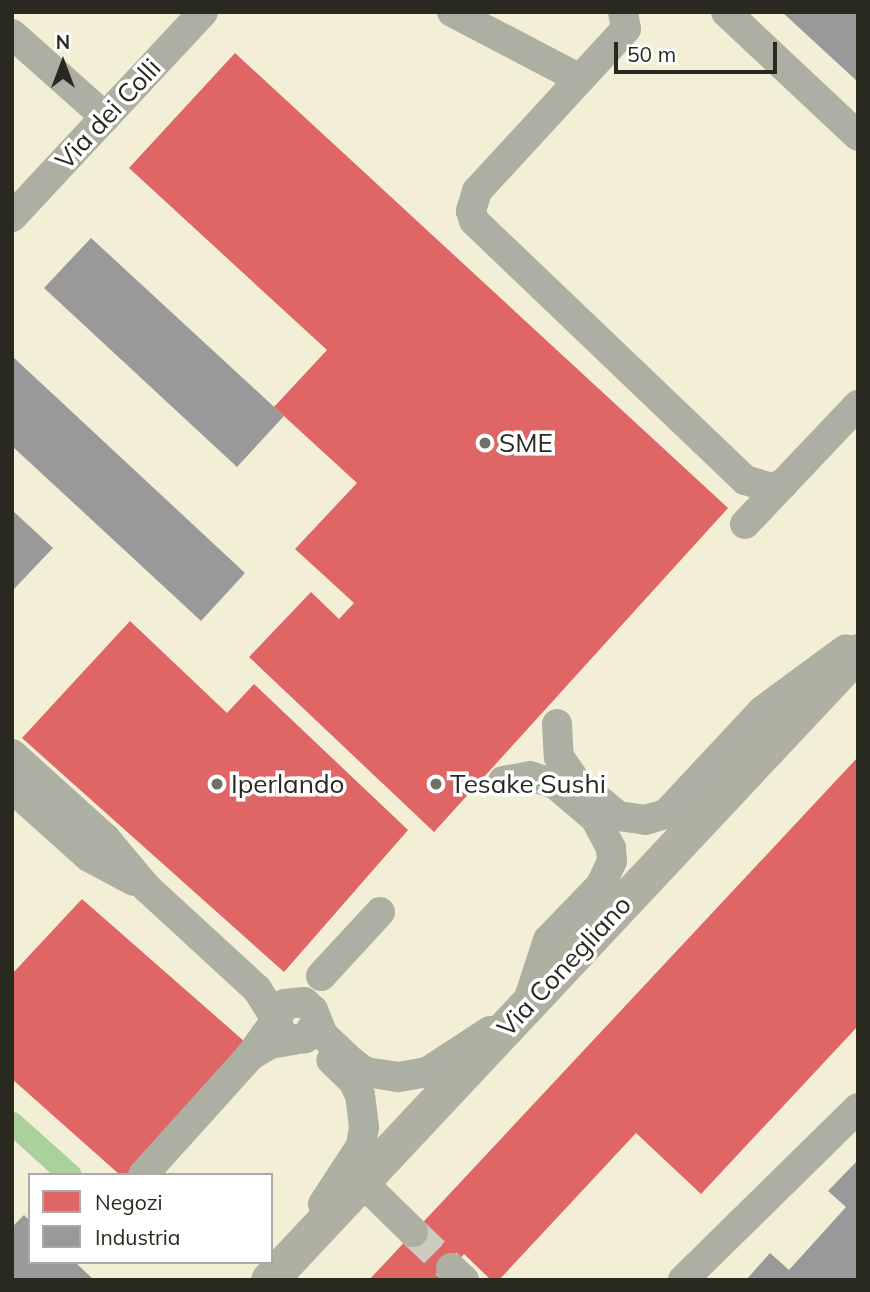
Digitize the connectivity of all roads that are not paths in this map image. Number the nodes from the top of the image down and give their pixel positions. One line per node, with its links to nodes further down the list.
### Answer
1 (203, 12): 7 (street, Via dei Colli)
2 (452, 12): 6 (street)
3 (623, 12): 6 (street)
4 (726, 12): 8 (street)
5 (12, 34): 7 (street)
6 (580, 79): 11 (street)
7 (105, 117): 9 (street, Via dei Colli)
8 (858, 136)
9 (12, 216)
10 (858, 405): 12 (street)
11 (745, 480): 12 (street); 12 (street)
12 (783, 484)
13 (858, 641): 17 (street)
14 (858, 652): 21 (main road, Via Conegliano)
15 (558, 724): 17 (street)
16 (12, 754): 19 (street)
17 (573, 777): 21 (street)
18 (12, 788): 19 (street)
19 (147, 888): 22 (street)
20 (380, 912): 22 (street)
21 (525, 1008): 22 (street); 25 (main road, Via Conegliano)
22 (298, 1020): 24 (street); 27 (street)
23 (858, 1108): 28 (street)
24 (145, 1173)
25 (361, 1181): 26 (street); 27 (main road, Via Conegliano)
26 (413, 1232)
27 (274, 1275)
28 (684, 1280)

